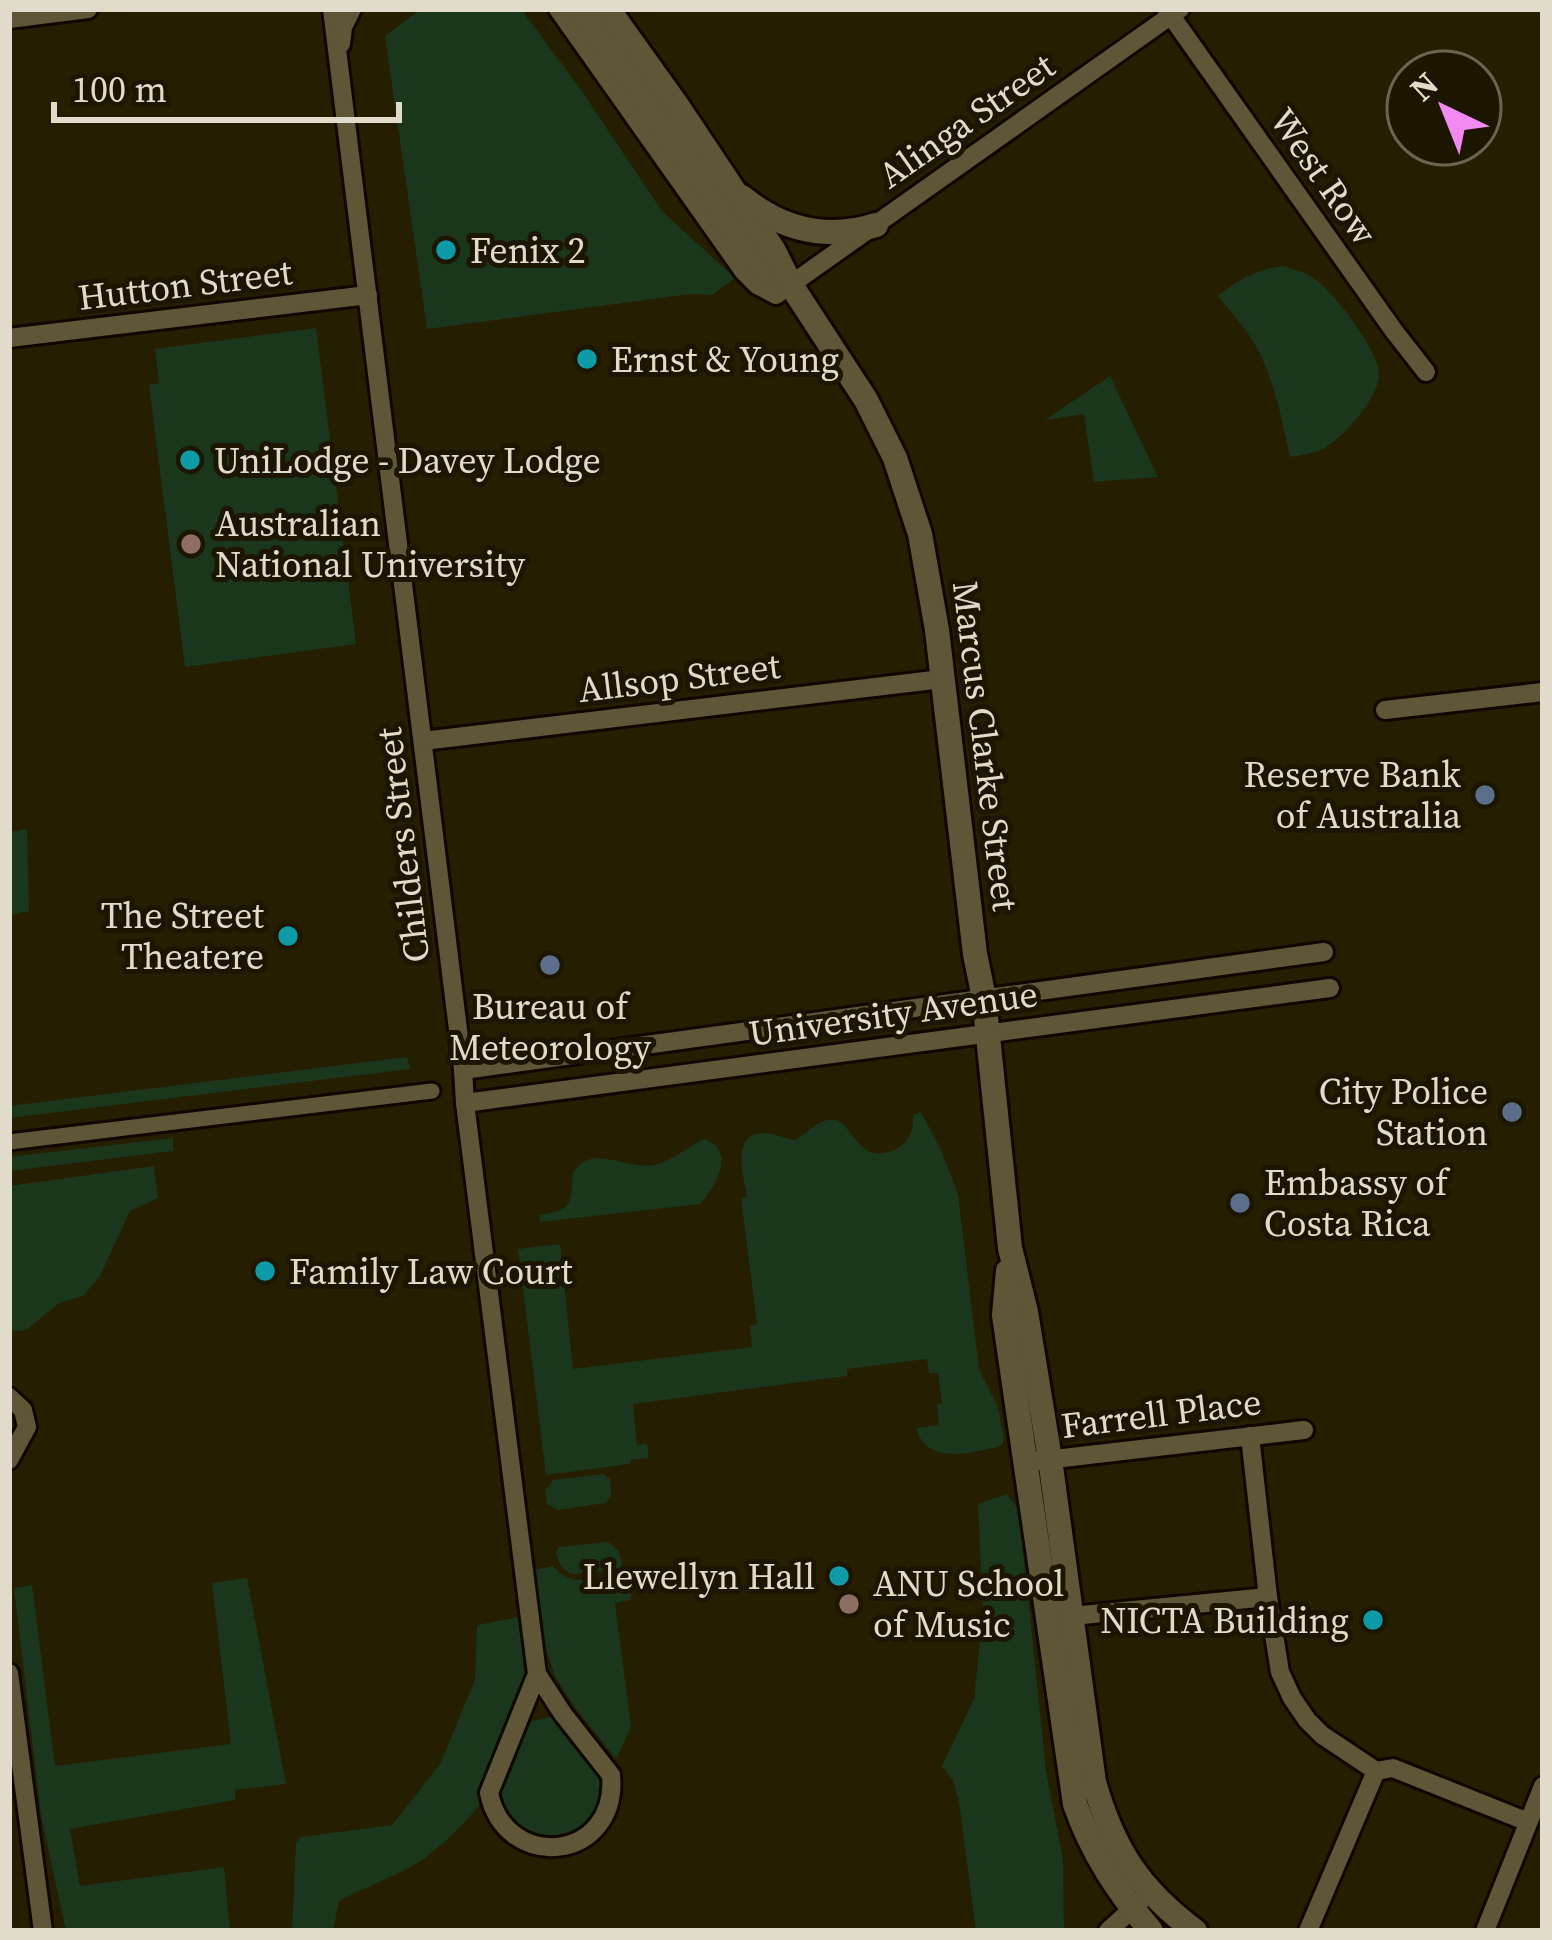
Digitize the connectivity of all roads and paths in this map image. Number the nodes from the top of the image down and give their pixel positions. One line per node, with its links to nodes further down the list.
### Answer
1 (88, 9): 8 (street)
2 (332, 9): 9 (street, Childers Street)
3 (352, 9): 9 (street)
4 (558, 9): 12 (street)
5 (580, 9): 12 (street, Marcus Clarke Street)
6 (608, 9): 10 (street, Marcus Clarke Street)
7 (1172, 11): 11 (street, Alinga Street); 15 (street, West Row)
8 (9, 19)
9 (341, 67): 13 (street, Childers Street)
10 (723, 178): 11 (street); 12 (street, Marcus Clarke Street)
11 (876, 225): 12 (street, Alinga Street)
12 (791, 285): 16 (street, Marcus Clarke Street)
13 (368, 296): 14 (street, Hutton Street); 19 (street, Childers Street)
14 (9, 338)
15 (1426, 372)
16 (942, 679): 19 (street, Allsop Street); 22 (street, Marcus Clarke Street)
17 (1543, 692): 18 (street)
18 (1385, 710)
19 (423, 741): 24 (street, Childers Street)
20 (1324, 952): 22 (street, University Avenue)
21 (1330, 988): 23 (street, University Avenue)
22 (984, 998): 23 (street, Marcus Clarke Street); 24 (street, University Avenue)
23 (988, 1034): 26 (street, University Avenue); 32 (street, Marcus Clarke Street)
24 (463, 1070): 26 (street, Childers Street)
25 (432, 1090): 27 (street)
26 (464, 1103): 36 (street, Childers Street)
27 (9, 1142)
28 (9, 1396): 31 (street)
29 (1304, 1430): 30 (street, Farrell Place)
30 (1250, 1436): 32 (street, Farrell Place); 33 (street)
31 (9, 1460)
32 (1038, 1461): 34 (street, Marcus Clarke Street); 40 (street, Marcus Clarke Street)
33 (1268, 1597): 34 (street); 37 (street)
34 (1072, 1616): 40 (street, Marcus Clarke Street)
35 (9, 1673): 41 (street)
36 (537, 1673): 36 (street)
37 (1376, 1771): 39 (street); 45 (street)
38 (1543, 1786): 39 (street)
39 (1528, 1822): 46 (street)
40 (1141, 1901): 42 (street); 43 (street, Marcus Clarke Street); 44 (street, Marcus Clarke Street)
41 (43, 1931)
42 (1108, 1931)
43 (1151, 1931)
44 (1195, 1931)
45 (1308, 1931)
46 (1485, 1931)

